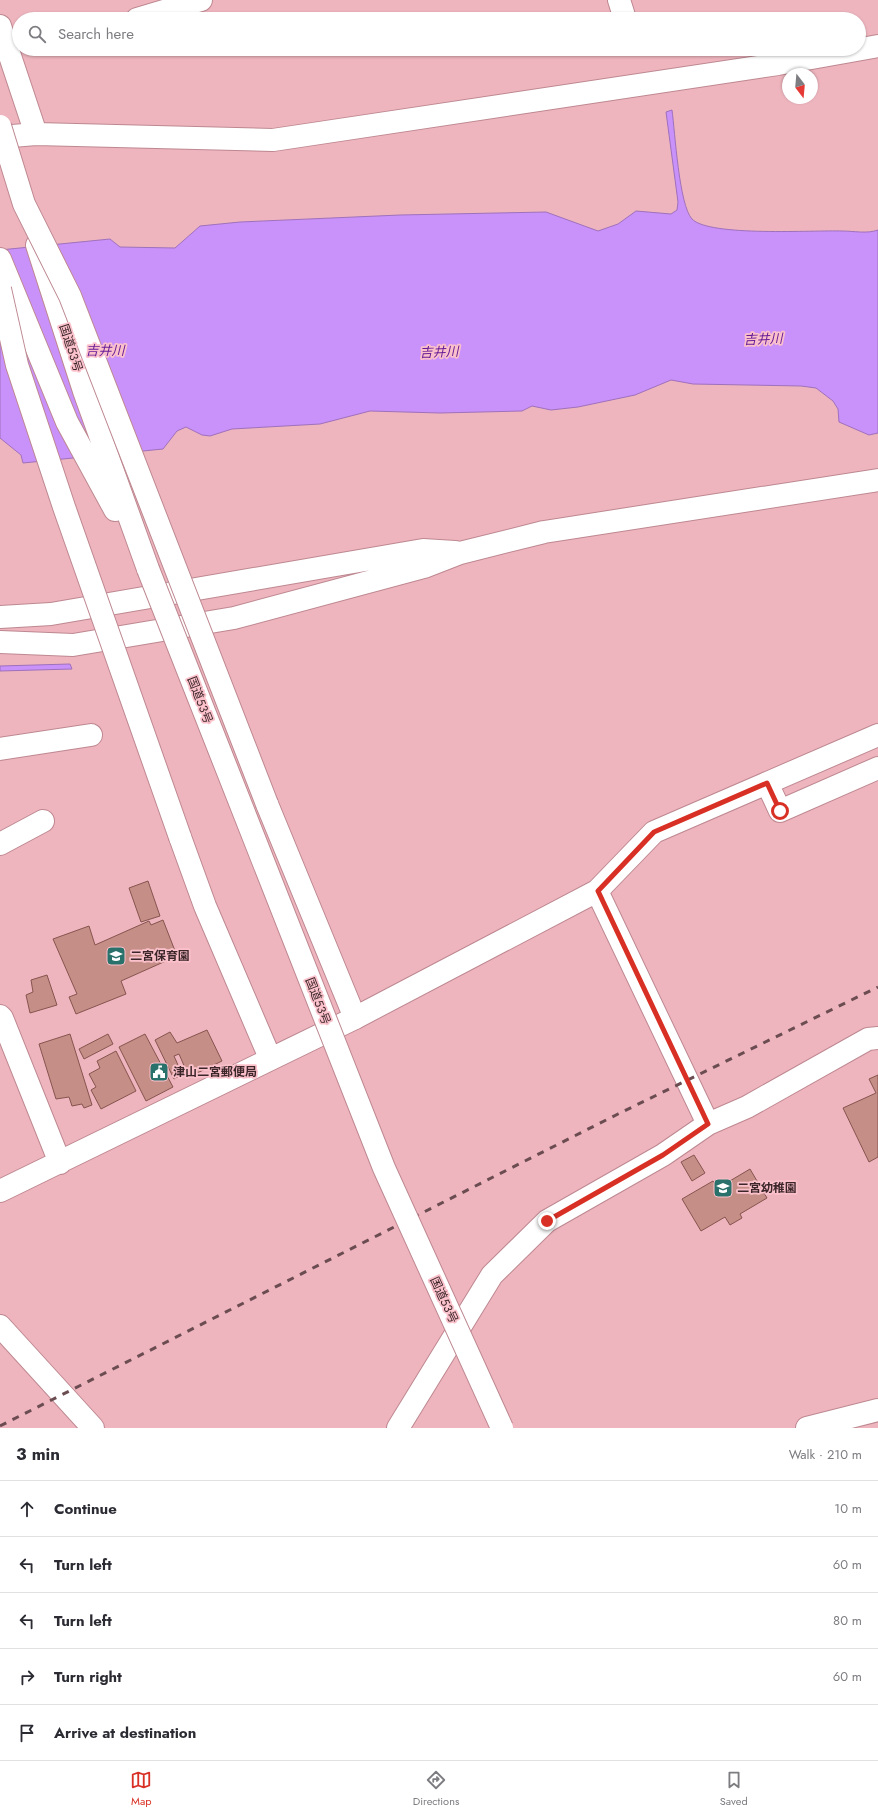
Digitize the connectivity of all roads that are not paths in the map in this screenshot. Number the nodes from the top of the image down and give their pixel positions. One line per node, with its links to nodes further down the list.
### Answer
1 (202, 0): 3 (main road)
2 (619, 0): 5 (main road)
3 (177, 4): 4 (main road)
4 (156, 12)
5 (623, 12)
6 (0, 26): 7 (main road)
7 (12, 45)
8 (878, 46): 9 (main road)
9 (866, 48)
10 (17, 56): 13 (main road)
11 (822, 56): 13 (main road)
12 (0, 126): 15 (main road, 国道53号, bridge)
13 (36, 134): 14 (main road)
14 (0, 137)
15 (24, 204): 20 (main road, 国道53号, bridge); 32 (main road, bridge)
16 (0, 259): 20 (main road, 国道53号)
17 (0, 289): 34 (main road, bridge)
18 (878, 480): 19 (main road)
19 (460, 553): 21 (main road); 22 (main road)
20 (148, 569): 42 (main road, 国道53号, bridge)
21 (0, 617)
22 (0, 642)
23 (878, 735): 27 (main road)
24 (91, 736): 25 (main road)
25 (0, 749)
26 (878, 768): 27 (main road)
27 (767, 783): 30 (main road)
28 (43, 821): 29 (main road)
29 (0, 844)
30 (598, 891): 32 (main road); 35 (main road)
31 (0, 1016): 36 (main road)
32 (355, 1018): 34 (main road)
33 (878, 1038): 35 (main road)
34 (270, 1058): 36 (main road)
35 (708, 1124): 41 (main road)
36 (60, 1163): 37 (main road)
37 (0, 1191)
38 (0, 1326): 40 (main road)
39 (878, 1410): 43 (main road)
40 (93, 1428)
41 (398, 1428)
42 (502, 1428)
43 (807, 1428)

